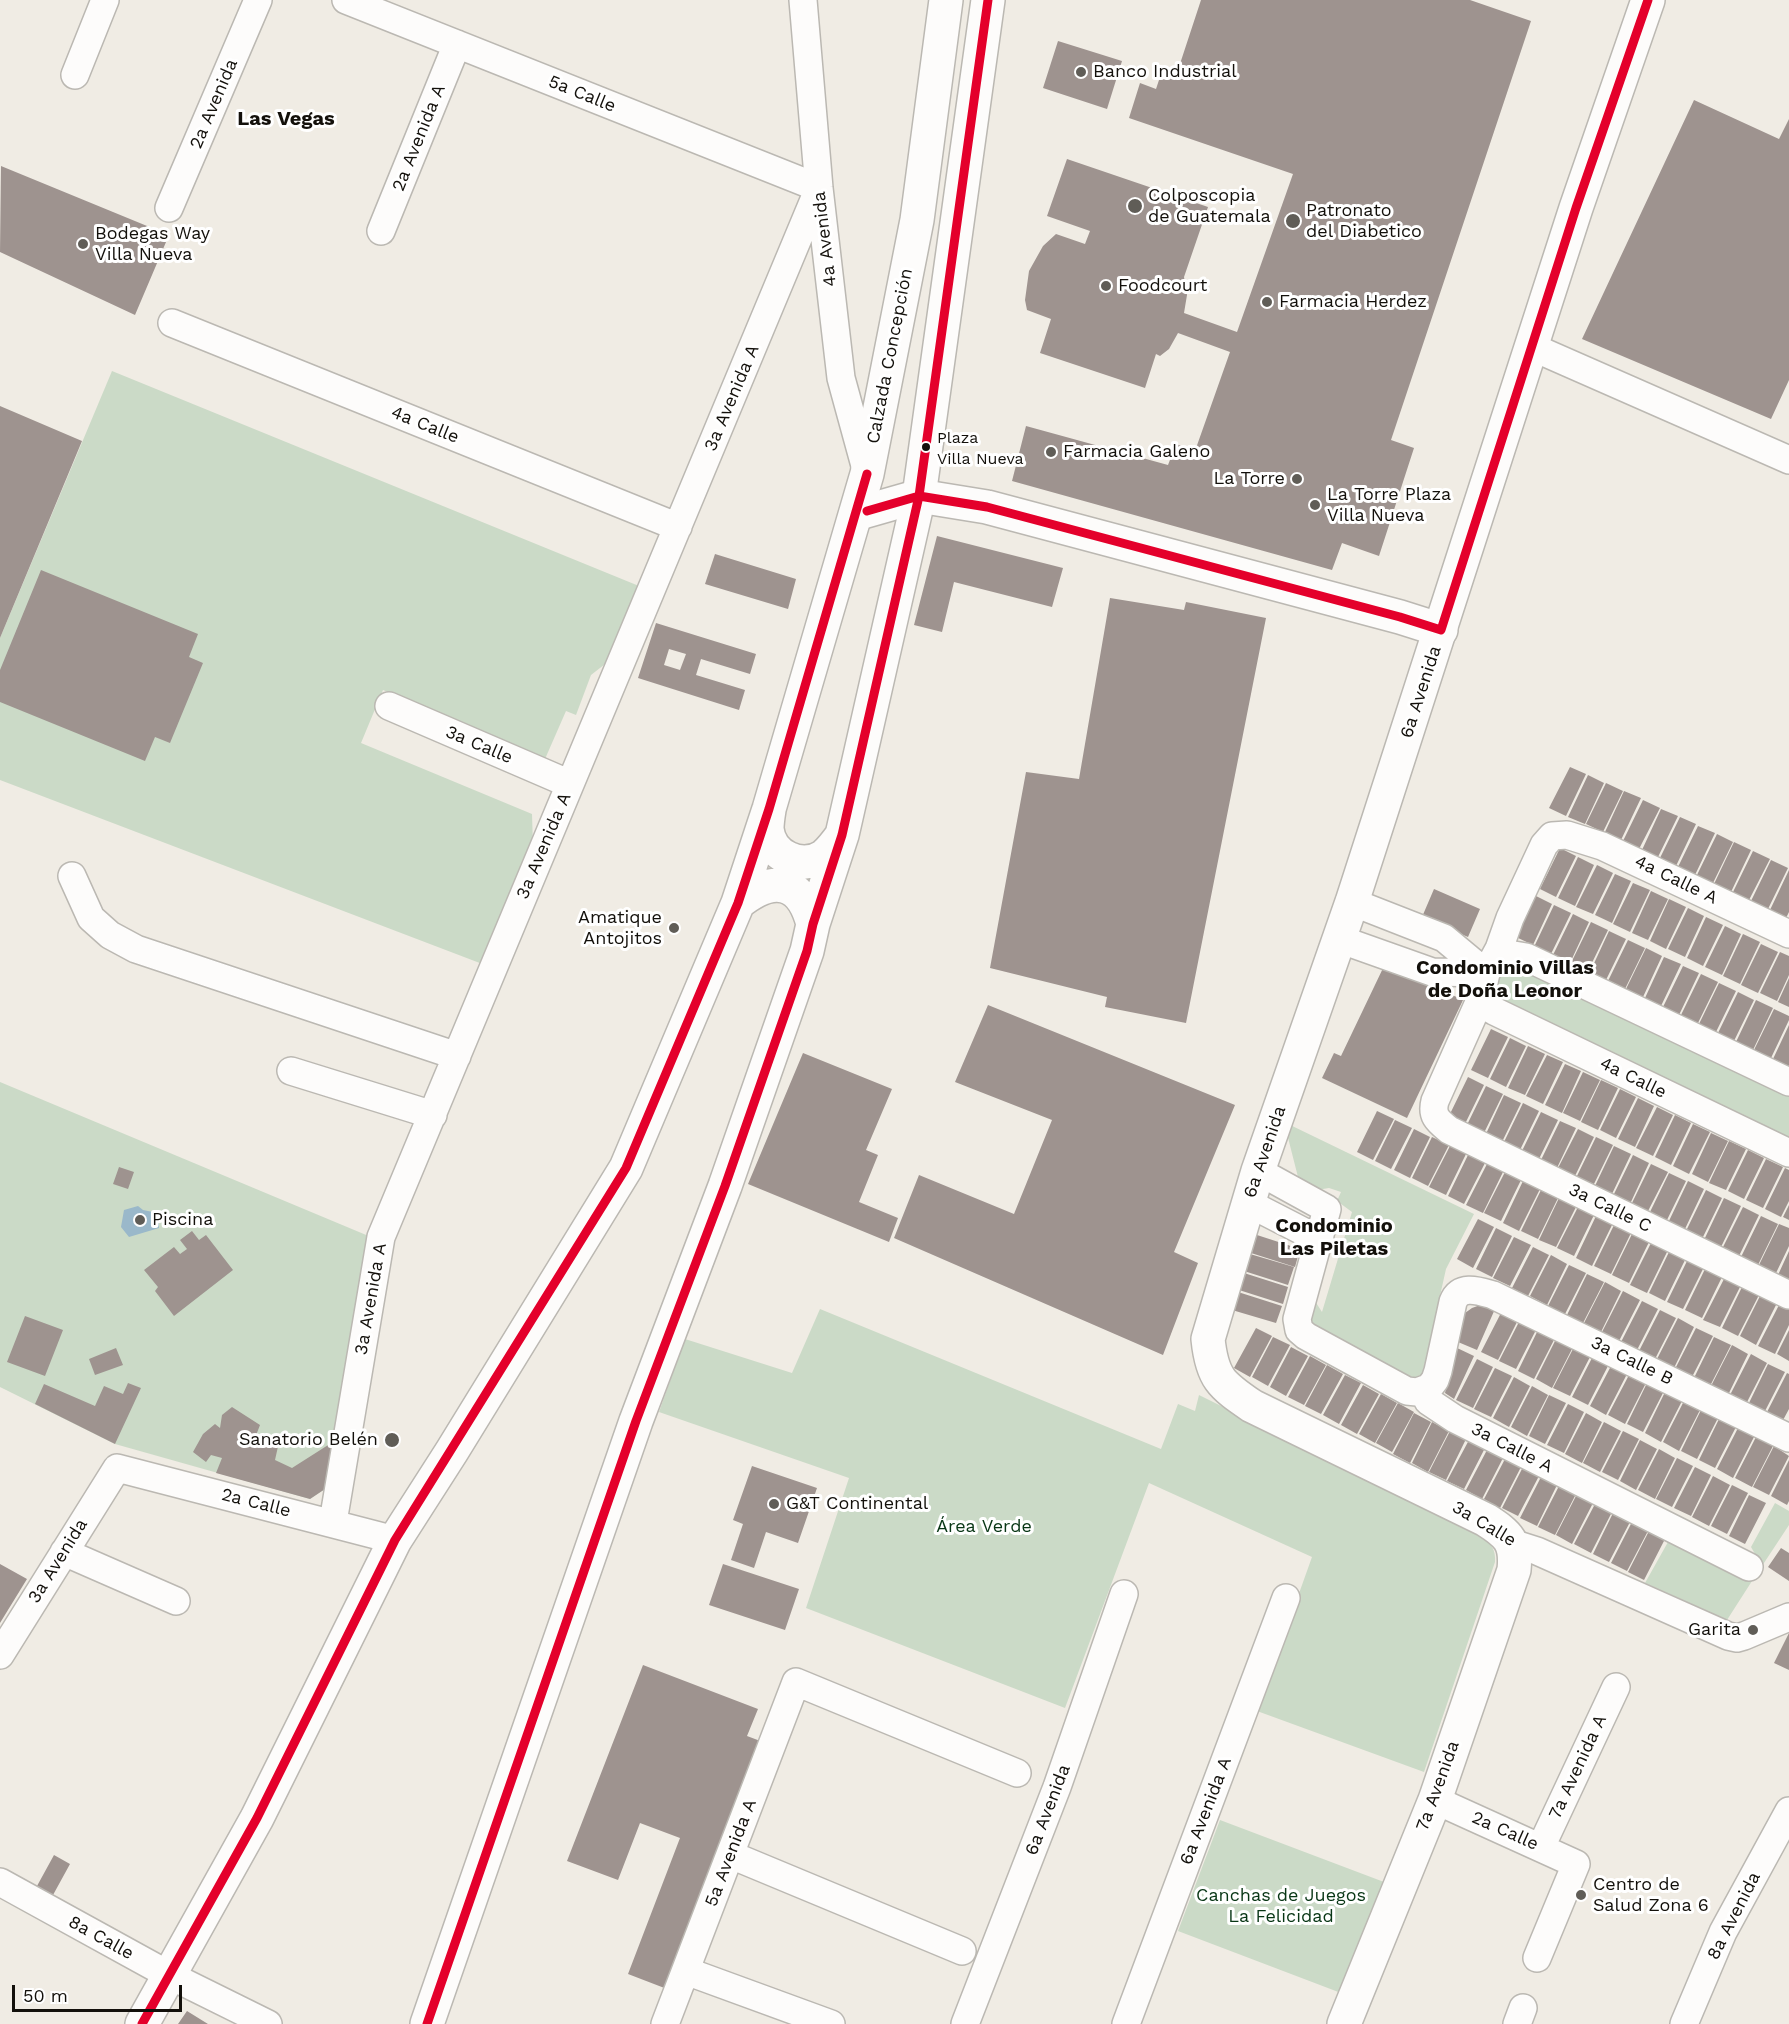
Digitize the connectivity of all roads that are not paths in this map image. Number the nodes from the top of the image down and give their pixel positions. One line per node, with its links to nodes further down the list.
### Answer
1 (105, 0): 9 (street)
2 (258, 0): 11 (street, 2a Avenida)
3 (346, 0): 8 (street, 5a Calle)
4 (803, 0): 10 (street, 4a Avenida)
5 (946, 0): 16 (main road, Calzada Concepción)
6 (988, 0): 17 (main road)
7 (1648, 0): 14 (main road, 6a Avenida)
8 (457, 44): 10 (street, 5a Calle); 12 (street, 2a Avenida A)
9 (75, 75)
10 (819, 188): 16 (street, 4a Avenida); 19 (street, 3a Avenida A)
11 (169, 208)
12 (381, 231)
13 (171, 323): 19 (street, 4a Calle)
14 (1532, 347): 15 (street); 20 (main road, 6a Avenida)
15 (1789, 460)
16 (867, 474): 18 (main road, Calzada Concepción)
17 (919, 496): 18 (main road); 20 (main road); 24 (main road)
18 (856, 514): 23 (main road, Calzada Concepción)
19 (678, 527): 22 (street, 3a Avenida A)
20 (1441, 630): 27 (main road, 6a Avenida)
21 (389, 706): 22 (street, 3a Calle)
22 (570, 784): 33 (street, 3a Avenida A)
23 (769, 809): 24 (main road); 26 (main road)
24 (842, 835): 28 (main road)
25 (72, 876): 33 (street)
26 (738, 903): 28 (main road); 47 (main road)
27 (1352, 903): 30 (main road, 6a Avenida); 31 (street)
28 (813, 924): 69 (main road)
29 (1789, 934): 31 (street, 4a Calle A)
30 (1339, 939): 31 (street); 38 (main road, 6a Avenida)
31 (1490, 965): 32 (street); 35 (street)
32 (1480, 1000): 37 (street, 4a Calle); 41 (street, 3a Calle C)
33 (458, 1056): 36 (street, 3a Avenida A)
34 (291, 1071): 36 (street)
35 (1789, 1082)
36 (433, 1115): 46 (street, 3a Avenida A)
37 (1789, 1153)
38 (1258, 1171): 39 (main road, 6a Avenida); 40 (street)
39 (1248, 1203): 40 (street); 42 (main road, 6a Avenida)
40 (1320, 1240): 43 (street)
41 (1789, 1295)
42 (1221, 1383): 48 (main road, 3a Calle)
43 (1428, 1388): 44 (street, 3a Calle B); 50 (street, 3a Calle A)
44 (1789, 1438)
45 (117, 1468): 46 (street, 2a Calle); 49 (street, 3a Avenida)
46 (333, 1522): 47 (street, 2a Calle)
47 (395, 1540): 66 (main road)
48 (1512, 1543): 54 (street, 3a Calle); 58 (main road, 7a Avenida)
49 (64, 1552): 53 (street); 55 (street, 3a Avenida)
50 (1749, 1567)
51 (1124, 1594): 72 (street, 6a Avenida)
52 (1286, 1599): 73 (street, 6a Avenida A)
53 (176, 1602)
54 (1789, 1617)
55 (0, 1655)
56 (1616, 1688): 60 (street, 7a Avenida A)
57 (1017, 1773): 61 (street, 5a Avenida A)
58 (1435, 1800): 60 (street, 2a Calle); 74 (main road, 7a Avenida)
59 (1789, 1811): 75 (street, 8a Avenida)
60 (1541, 1847): 64 (street, 2a Calle)
61 (731, 1855): 63 (street); 65 (street, 5a Avenida A)
62 (0, 1882): 66 (street, 8a Calle)
63 (962, 1951)
64 (1537, 1958)
65 (686, 1971): 70 (street, 5a Avenida A); 71 (street)
66 (169, 1975): 67 (main road); 68 (street, 8a Calle)
67 (142, 2024)
68 (268, 2024)
69 (427, 2024)
70 (665, 2024)
71 (831, 2024)
72 (965, 2024)
73 (1126, 2024)
74 (1344, 2024)
75 (1684, 2024)

